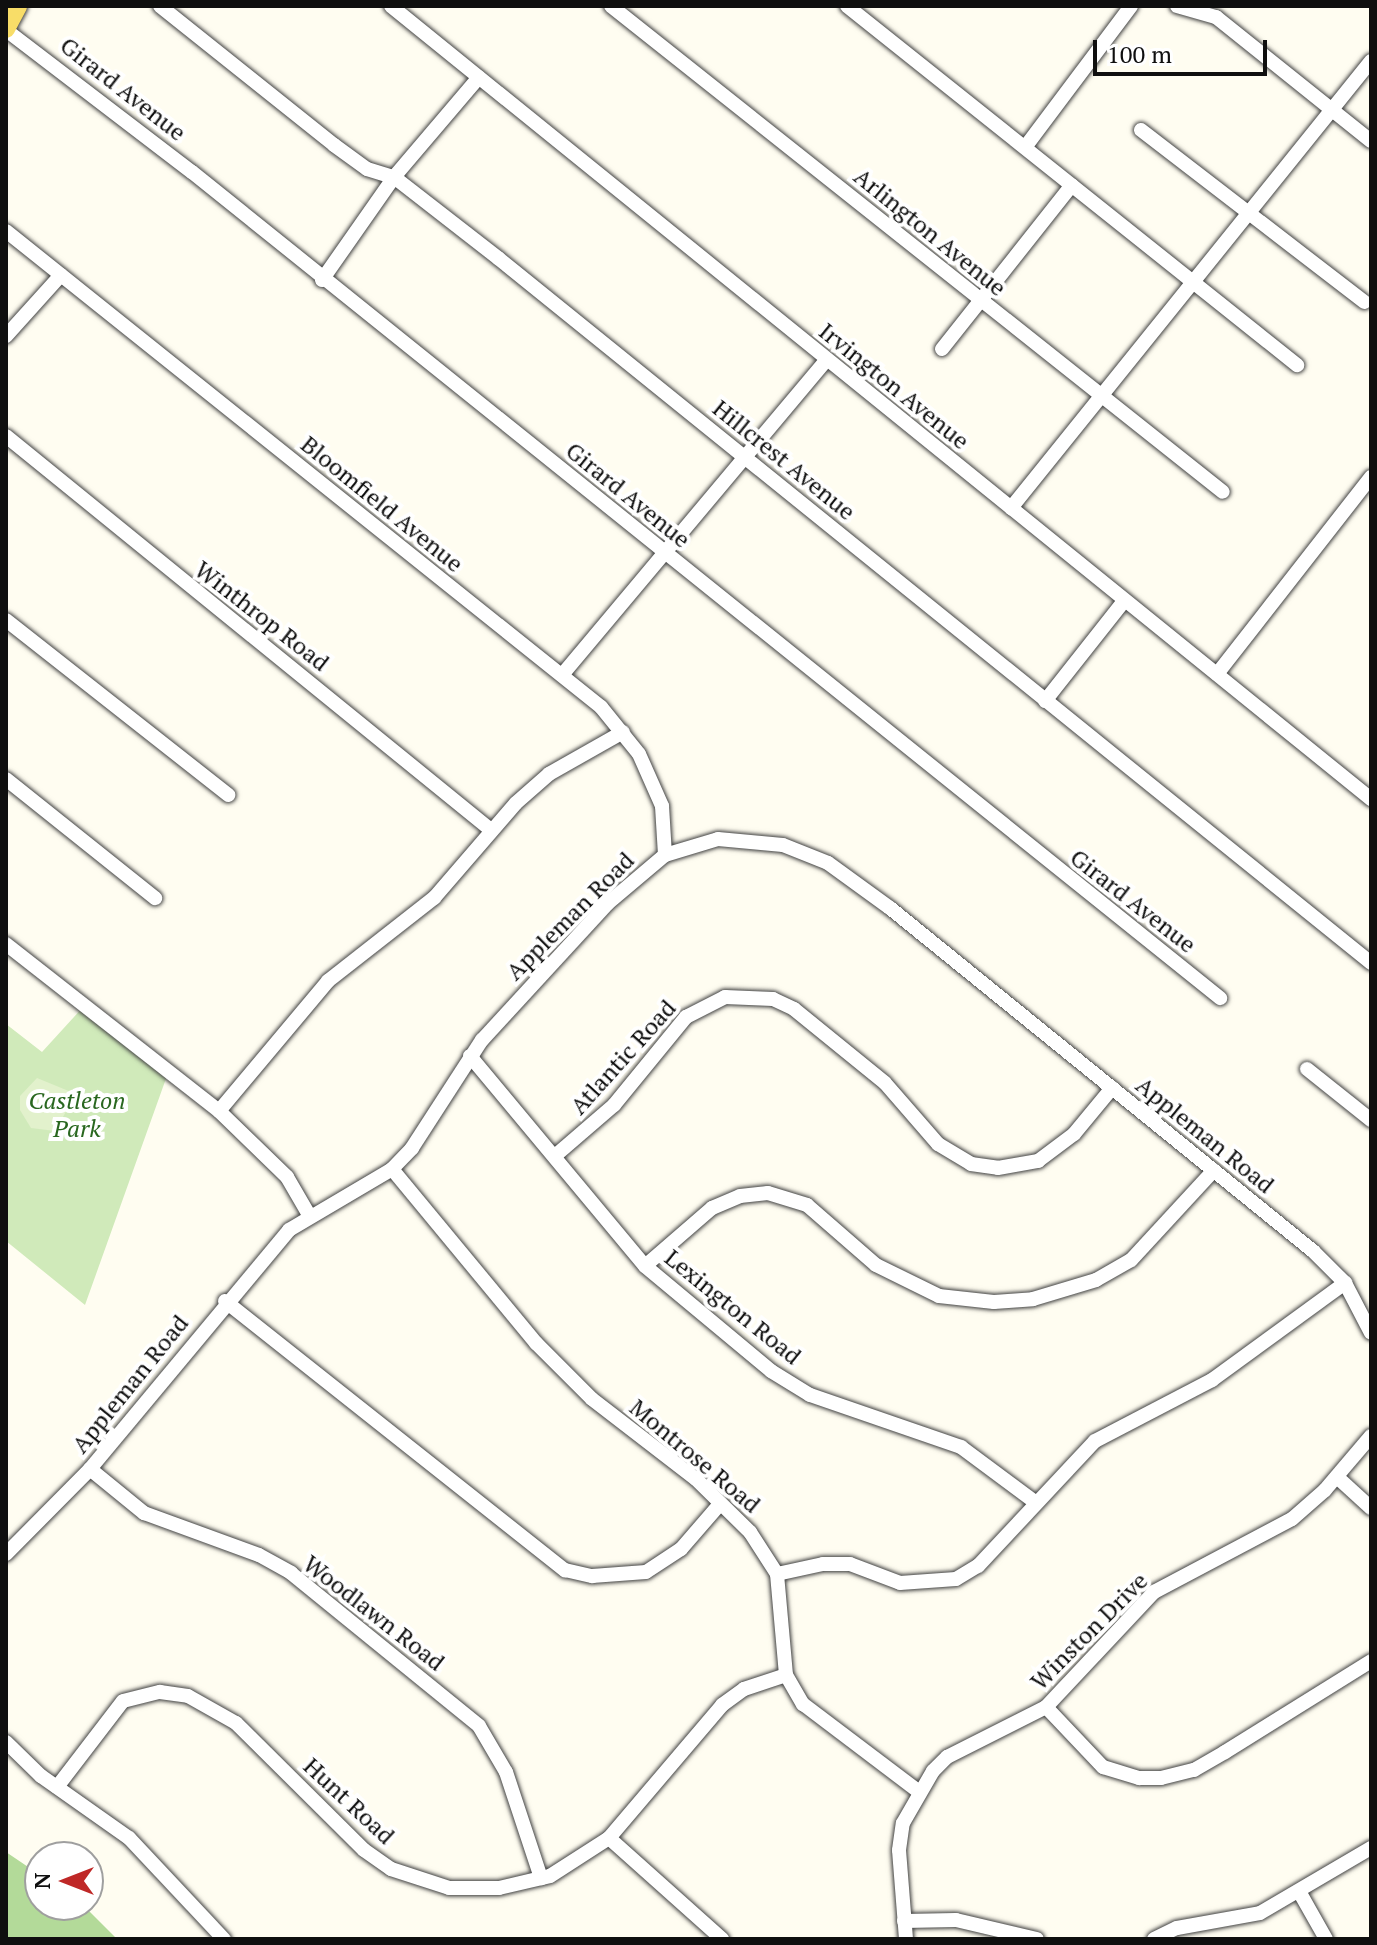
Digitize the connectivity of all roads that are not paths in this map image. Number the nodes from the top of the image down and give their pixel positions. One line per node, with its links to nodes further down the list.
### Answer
1 (18, 6): 8 (main road)
2 (160, 6): 15 (street, Hillcrest Avenue)
3 (391, 6): 10 (street, Irvington Avenue)
4 (611, 6): 22 (street, Arlington Avenue)
5 (847, 6): 14 (street)
6 (1131, 6): 14 (street)
7 (1177, 6): 11 (street)
8 (6, 30): 20 (street, Girard Avenue)
9 (1371, 61): 11 (street)
10 (479, 77): 15 (street); 26 (street, Irvington Avenue)
11 (1332, 111): 13 (street); 17 (street)
12 (1141, 130): 17 (street)
13 (1371, 141)
14 (1026, 146): 16 (street)
15 (394, 177): 20 (street); 30 (street, Hillcrest Avenue)
16 (1072, 185): 21 (street); 22 (street)
17 (1249, 214): 21 (street); 23 (street)
18 (6, 231): 19 (street, Bloomfield Avenue)
19 (61, 275): 24 (street); 38 (street, Bloomfield Avenue)
20 (322, 280): 34 (street, Girard Avenue)
21 (1196, 281): 27 (street); 28 (street)
22 (981, 300): 25 (street); 28 (street, Arlington Avenue)
23 (1364, 302)
24 (6, 336)
25 (942, 349)
26 (826, 360): 30 (street); 33 (street, Irvington Avenue)
27 (1297, 365)
28 (1101, 398): 32 (street, Arlington Avenue); 33 (street)
29 (6, 436): 44 (street, Winthrop Road)
30 (743, 455): 34 (street); 39 (street, Hillcrest Avenue)
31 (1371, 477): 37 (street)
32 (1223, 492)
33 (1011, 508): 35 (street, Irvington Avenue)
34 (664, 552): 38 (street); 49 (street, Girard Avenue)
35 (1124, 601): 37 (street, Irvington Avenue); 39 (street)
36 (9, 628): 42 (street)
37 (1217, 674): 43 (street, Irvington Avenue)
38 (562, 675): 40 (street, Bloomfield Avenue)
39 (1045, 701): 48 (street, Hillcrest Avenue)
40 (623, 732): 44 (street); 45 (street, Bloomfield Avenue)
41 (6, 779): 46 (street)
42 (228, 795)
43 (1371, 799)
44 (491, 830): 53 (street)
45 (665, 855): 50 (street, Appleman Road); 52 (street, Appleman Road)
46 (155, 898)
47 (6, 944): 53 (street)
48 (1371, 963)
49 (1220, 998)
50 (470, 1056): 55 (street, Lexington Road); 56 (street, Appleman Road)
51 (1307, 1069): 54 (street)
52 (1112, 1088): 55 (street, Atlantic Road); 57 (street, Appleman Road)
53 (219, 1111): 58 (street)
54 (1371, 1120)
55 (556, 1155): 59 (street, Lexington Road)
56 (392, 1169): 58 (street, Appleman Road); 67 (street, Montrose Road)
57 (1214, 1170): 59 (street); 60 (street, Appleman Road)
58 (309, 1215): 61 (street, Appleman Road)
59 (645, 1266): 66 (street, Lexington Road)
60 (1345, 1283): 62 (street, Appleman Road); 66 (street)
61 (225, 1301): 64 (street, Appleman Road); 67 (street)
62 (1371, 1333)
63 (1371, 1436): 65 (street, Winston Drive)
64 (90, 1469): 69 (street, Appleman Road); 79 (street, Woodlawn Road)
65 (1337, 1477): 68 (street); 73 (street, Winston Drive)
66 (1035, 1502): 70 (street)
67 (720, 1504): 70 (street, Montrose Road)
68 (1371, 1508)
69 (6, 1554)
70 (777, 1574): 72 (street, Montrose Road)
71 (1371, 1661): 73 (street)
72 (786, 1675): 76 (street, Montrose Road); 77 (street, Hunt Road)
73 (1046, 1707): 76 (street, Winston Drive)
74 (6, 1742): 75 (street)
75 (57, 1787): 79 (street, Hunt Road); 82 (street)
76 (918, 1791): 81 (street, Winston Drive)
77 (609, 1838): 79 (street, Hunt Road); 83 (street)
78 (1371, 1848): 80 (street)
79 (541, 1878)
80 (1300, 1893): 86 (street); 87 (street)
81 (904, 1921): 84 (street, Winston Drive); 85 (street)
82 (224, 1939)
83 (722, 1939)
84 (906, 1939)
85 (1037, 1939)
86 (1154, 1939)
87 (1326, 1939)

